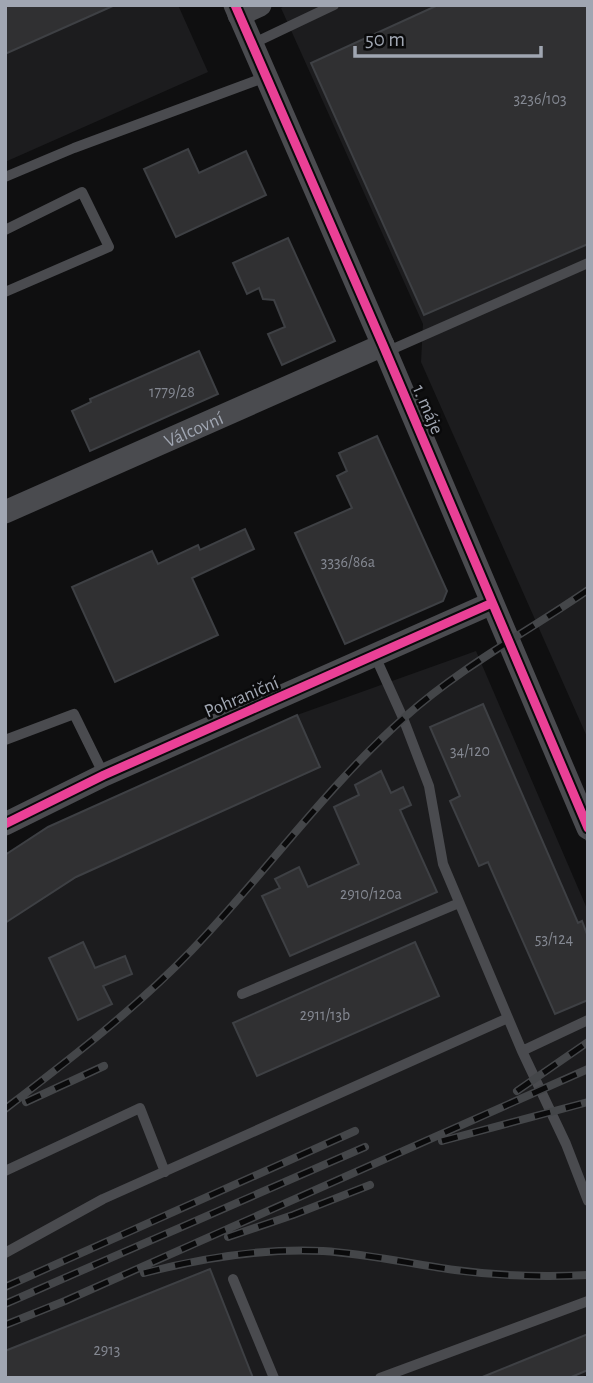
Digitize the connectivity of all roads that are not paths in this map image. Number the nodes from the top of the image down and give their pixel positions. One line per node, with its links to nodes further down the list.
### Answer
1 (334, 5): 3 (lane)
2 (245, 8): 3 (street, 1. máje)
3 (252, 44): 4 (street, 1. máje)
4 (266, 76): 5 (lane); 9 (street, 1. máje)
5 (5, 177)
6 (5, 230): 8 (lane)
7 (588, 263): 9 (lane)
8 (5, 292)
9 (385, 348): 10 (street, Válcovní); 11 (street, 1. máje)
10 (5, 512)
11 (492, 603): 12 (street, Pohraniční); 16 (street, 1. máje)
12 (374, 656): 14 (street, Pohraniční); 17 (lane)
13 (5, 740): 14 (lane)
14 (104, 775): 15 (street, Pohraniční)
15 (5, 824)
16 (588, 828)
17 (459, 903): 18 (lane); 19 (lane)
18 (242, 994)
19 (508, 1018): 21 (lane); 23 (lane)
20 (588, 1020): 21 (lane)
21 (522, 1051): 24 (lane)
22 (5, 1171): 23 (lane)
23 (165, 1172): 25 (lane)
24 (588, 1201)
25 (5, 1253)
26 (233, 1279): 28 (lane)
27 (588, 1301): 29 (lane)
28 (274, 1378)
29 (380, 1378)

